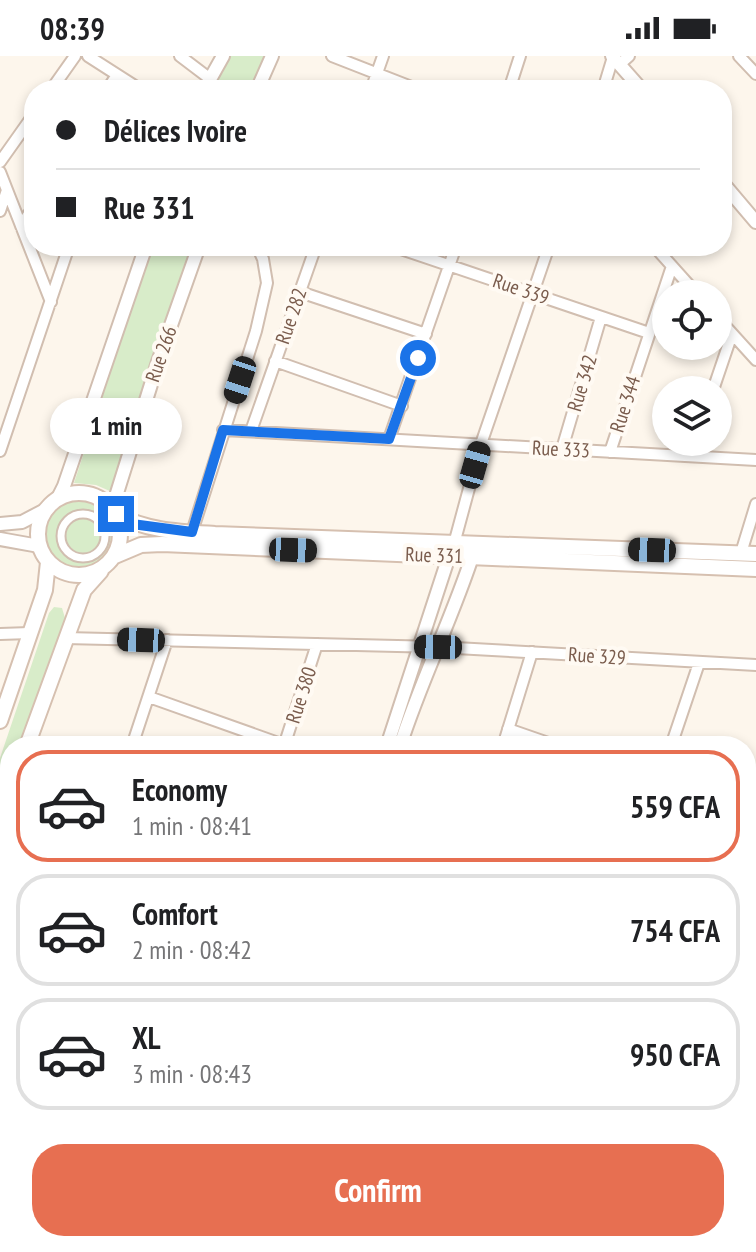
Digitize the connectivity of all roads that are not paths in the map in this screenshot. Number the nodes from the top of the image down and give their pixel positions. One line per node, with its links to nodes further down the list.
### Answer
1 (88, 56): 13 (street)
2 (180, 56): 17 (street)
3 (223, 56): 18 (street)
4 (272, 56): 19 (street)
5 (332, 56): 11 (street)
6 (383, 56): 11 (street)
7 (520, 56): 22 (street)
8 (739, 56): 12 (street)
9 (72, 57): 14 (street)
10 (618, 58): 23 (street); 24 (street)
11 (377, 73): 20 (street); 21 (street)
12 (756, 74)
13 (117, 75): 15 (street); 16 (street)
14 (57, 80)
15 (114, 80)
16 (125, 80)
17 (202, 80)
18 (208, 80)
19 (261, 80)
20 (375, 80)
21 (394, 80)
22 (512, 80)
23 (608, 80)
24 (634, 80)
25 (24, 128): 26 (street)
26 (0, 162)
27 (0, 172): 28 (street)
28 (7, 190): 30 (street); 33 (street)
29 (732, 194): 32 (street)
30 (0, 211)
31 (24, 221): 33 (street)
32 (756, 222)
33 (21, 226): 34 (street)
34 (24, 234)
35 (33, 256): 50 (street)
36 (66, 256): 50 (street)
37 (143, 256): 68 (street)
38 (195, 256): 71 (street, Rue 266)
39 (262, 256): 58 (street)
40 (313, 256): 48 (street, Rue 282)
41 (422, 256): 45 (street, Rue 339)
42 (452, 256): 45 (street)
43 (545, 256): 49 (street)
44 (663, 256): 46 (street)
45 (449, 265): 49 (street, Rue 339); 53 (street)
46 (672, 266): 47 (street); 52 (street, Rue 344)
47 (684, 280)
48 (300, 292): 53 (street); 56 (street, Rue 282)
49 (532, 293): 51 (street, Rue 339); 61 (street)
50 (51, 302): 63 (street)
51 (601, 317): 52 (street, Rue 339); 62 (street, Rue 342)
52 (649, 333): 64 (street, Rue 344)
53 (426, 334): 57 (street)
54 (732, 334): 55 (street)
55 (756, 360)
56 (275, 361): 57 (street); 59 (street, Rue 282)
57 (402, 406): 60 (street)
58 (223, 430): 59 (street, Rue 333); 73 (street)
59 (251, 431): 60 (street, Rue 333)
60 (389, 439): 61 (street, Rue 333)
61 (481, 444): 62 (street, Rue 333); 77 (street)
62 (562, 449): 64 (street, Rue 333)
63 (0, 451)
64 (610, 452): 65 (street, Rue 333)
65 (652, 454)
66 (691, 456): 67 (street, Rue 333)
67 (756, 460)
68 (58, 498): 70 (main road); 71 (main road, Rue 331)
69 (756, 504): 79 (street)
70 (45, 510): 72 (street); 75 (main road)
71 (114, 512): 73 (main road, Rue 331); 80 (main road)
72 (0, 524)
73 (192, 532): 77 (main road, Rue 331)
74 (0, 539): 75 (street)
75 (39, 546): 81 (main road)
76 (102, 546): 76 (street)
77 (451, 550): 78 (main road, Rue 331); 80 (main road, Rue 331); 89 (street)
78 (474, 550): 79 (main road, Rue 331); 83 (main road, Rue 331); 90 (street)
79 (749, 553)
80 (115, 556): 82 (main road)
81 (48, 562): 82 (main road); 84 (main road)
82 (103, 568): 86 (main road)
83 (756, 569)
84 (30, 633): 85 (street); 95 (main road)
85 (0, 634)
86 (65, 638): 87 (street, Rue 329); 97 (main road)
87 (167, 640): 88 (street, Rue 329); 94 (street)
88 (317, 644): 89 (street, Rue 329); 100 (street, Rue 380)
89 (421, 647): 90 (street, Rue 329); 101 (street)
90 (438, 647): 91 (street, Rue 329); 102 (street)
91 (532, 652): 92 (street, Rue 329); 96 (street)
92 (699, 663): 93 (street, Rue 329); 105 (street)
93 (756, 665)
94 (149, 697): 98 (street); 99 (street)
95 (0, 721)
96 (508, 729): 103 (street); 104 (street)
97 (31, 736)
98 (135, 736)
99 (259, 736)
100 (287, 736)
101 (390, 736)
102 (403, 736)
103 (506, 736)
104 (528, 736)
105 (674, 736)

